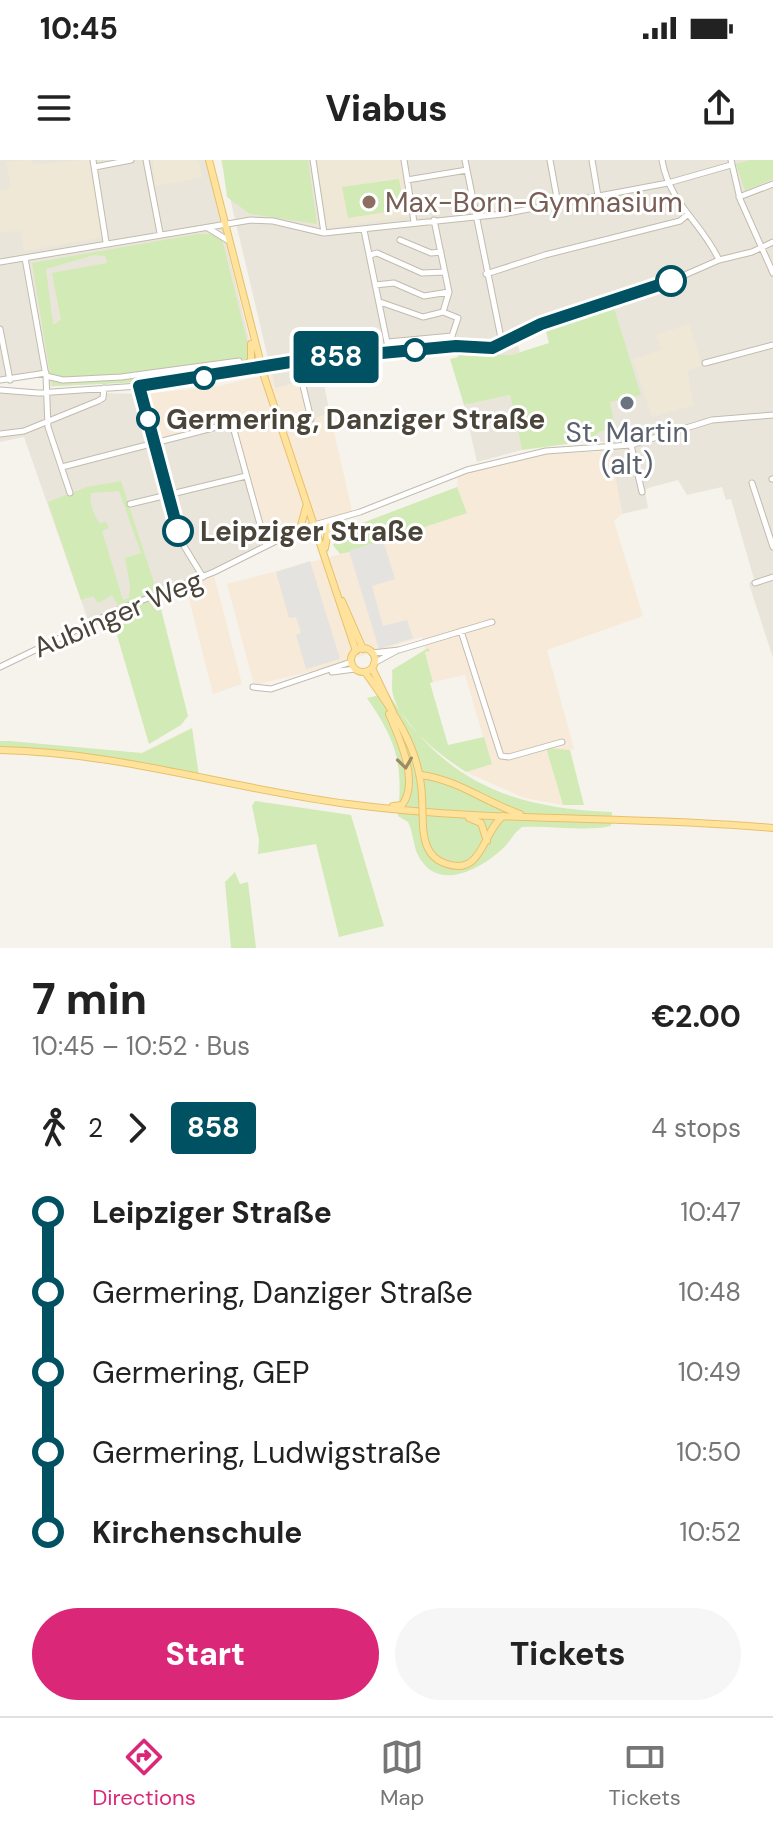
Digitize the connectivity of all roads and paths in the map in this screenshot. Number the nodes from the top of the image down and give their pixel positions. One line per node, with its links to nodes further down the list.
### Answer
1 (131, 160): 11 (street)
2 (146, 160): 26 (street)
3 (209, 160): 23 (main road)
4 (313, 160): 27 (street)
5 (404, 160): 13 (street)
6 (465, 160): 12 (street)
7 (550, 160): 18 (street)
8 (592, 160): 16 (street)
9 (662, 160): 14 (street)
10 (731, 162): 14 (street); 17 (street)
11 (94, 164): 30 (street)
12 (467, 170): 13 (street); 20 (street)
13 (407, 180): 22 (street)
14 (668, 183): 16 (street); 19 (street)
15 (773, 184): 17 (street)
16 (598, 196): 18 (street)
17 (739, 197): 32 (street)
18 (558, 204): 20 (street)
19 (687, 215): 36 (street); 40 (street)
20 (474, 217): 21 (street); 40 (street)
21 (434, 220): 22 (street); 33 (street)
22 (414, 223): 25 (street)
23 (224, 224): 24 (street); 27 (street); 29 (main road)
24 (203, 227): 26 (street); 29 (street)
25 (364, 230): 27 (street); 34 (street)
26 (160, 233): 30 (street)
27 (324, 233)
28 (400, 240): 33 (street)
29 (229, 241): 43 (main road)
30 (106, 242): 35 (street)
31 (773, 242): 32 (street)
32 (762, 248): 36 (street); 39 (street)
33 (441, 252): 38 (street)
34 (370, 255): 38 (street); 41 (street)
35 (25, 258): 37 (street); 56 (street)
36 (719, 260): 48 (street)
37 (0, 262)
38 (445, 272): 42 (street)
39 (773, 273)
40 (486, 274): 48 (street)
41 (375, 285): 42 (street); 44 (street)
42 (449, 292): 45 (street)
43 (244, 298): 54 (main road); 55 (main road)
44 (380, 302): 45 (street); 47 (street)
45 (443, 312): 47 (street)
46 (0, 329): 58 (street)
47 (388, 342): 50 (street)
48 (502, 343): 50 (street)
49 (773, 345): 53 (street)
50 (389, 352): 52 (street)
51 (239, 361): 56 (street)
52 (297, 361): 54 (street); 64 (street)
53 (705, 363)
54 (262, 367): 55 (street); 76 (main road)
55 (231, 373): 59 (street)
56 (46, 374): 58 (street); 62 (street)
57 (0, 380): 58 (street)
58 (10, 380)
59 (139, 386): 60 (street); 67 (street)
60 (104, 388): 62 (street); 65 (street)
61 (0, 390): 62 (street)
62 (47, 392): 65 (street)
63 (773, 415): 68 (street)
64 (311, 419)
65 (47, 423): 66 (street); 69 (street)
66 (0, 434)
67 (155, 444): 69 (street); 70 (street); 74 (street)
68 (631, 445): 72 (street); 77 (street)
69 (62, 467): 73 (street)
70 (246, 476): 74 (street); 82 (street)
71 (752, 483): 83 (street)
72 (642, 492)
73 (70, 493)
74 (169, 495): 75 (street); 85 (street)
75 (130, 504)
76 (307, 504): 79 (main road); 80 (main road)
77 (342, 519): 78 (street); 79 (street)
78 (329, 526): 79 (street); 84 (main road)
79 (315, 528): 80 (street, Aubinger Weg); 81 (street, Aubinger Weg); 84 (main road)
80 (300, 529): 81 (street, Aubinger Weg)
81 (279, 540): 82 (street, Aubinger Weg)
82 (266, 546): 85 (street, Aubinger Weg)
83 (773, 547)
84 (326, 556): 90 (main road)
85 (203, 577): 95 (street, Aubinger Weg)
86 (773, 577): 87 (street)
87 (755, 583)
88 (492, 622): 89 (street)
89 (461, 631): 91 (street); 100 (street)
90 (359, 650): 92 (main road); 93 (main road)
91 (399, 650): 92 (street); 94 (street)
92 (372, 653): 94 (main road)
93 (353, 665): 96 (main road); 97 (street)
94 (373, 665): 96 (main road); 99 (main road)
95 (0, 667)
96 (365, 672): 98 (main road)
97 (253, 687)
98 (386, 707): 99 (main road); 103 (main road, one-way to 103)
99 (396, 719): 102 (main road)
100 (562, 742)
101 (0, 750): 103 (main road)
102 (421, 775): 106 (main road); 108 (main road, bridge)
103 (386, 809): 104 (main road)
104 (466, 814): 105 (main road); 108 (main road)
105 (503, 816): 106 (main road); 108 (main road)
106 (527, 817): 107 (main road)
107 (773, 828)
108 (487, 841)

